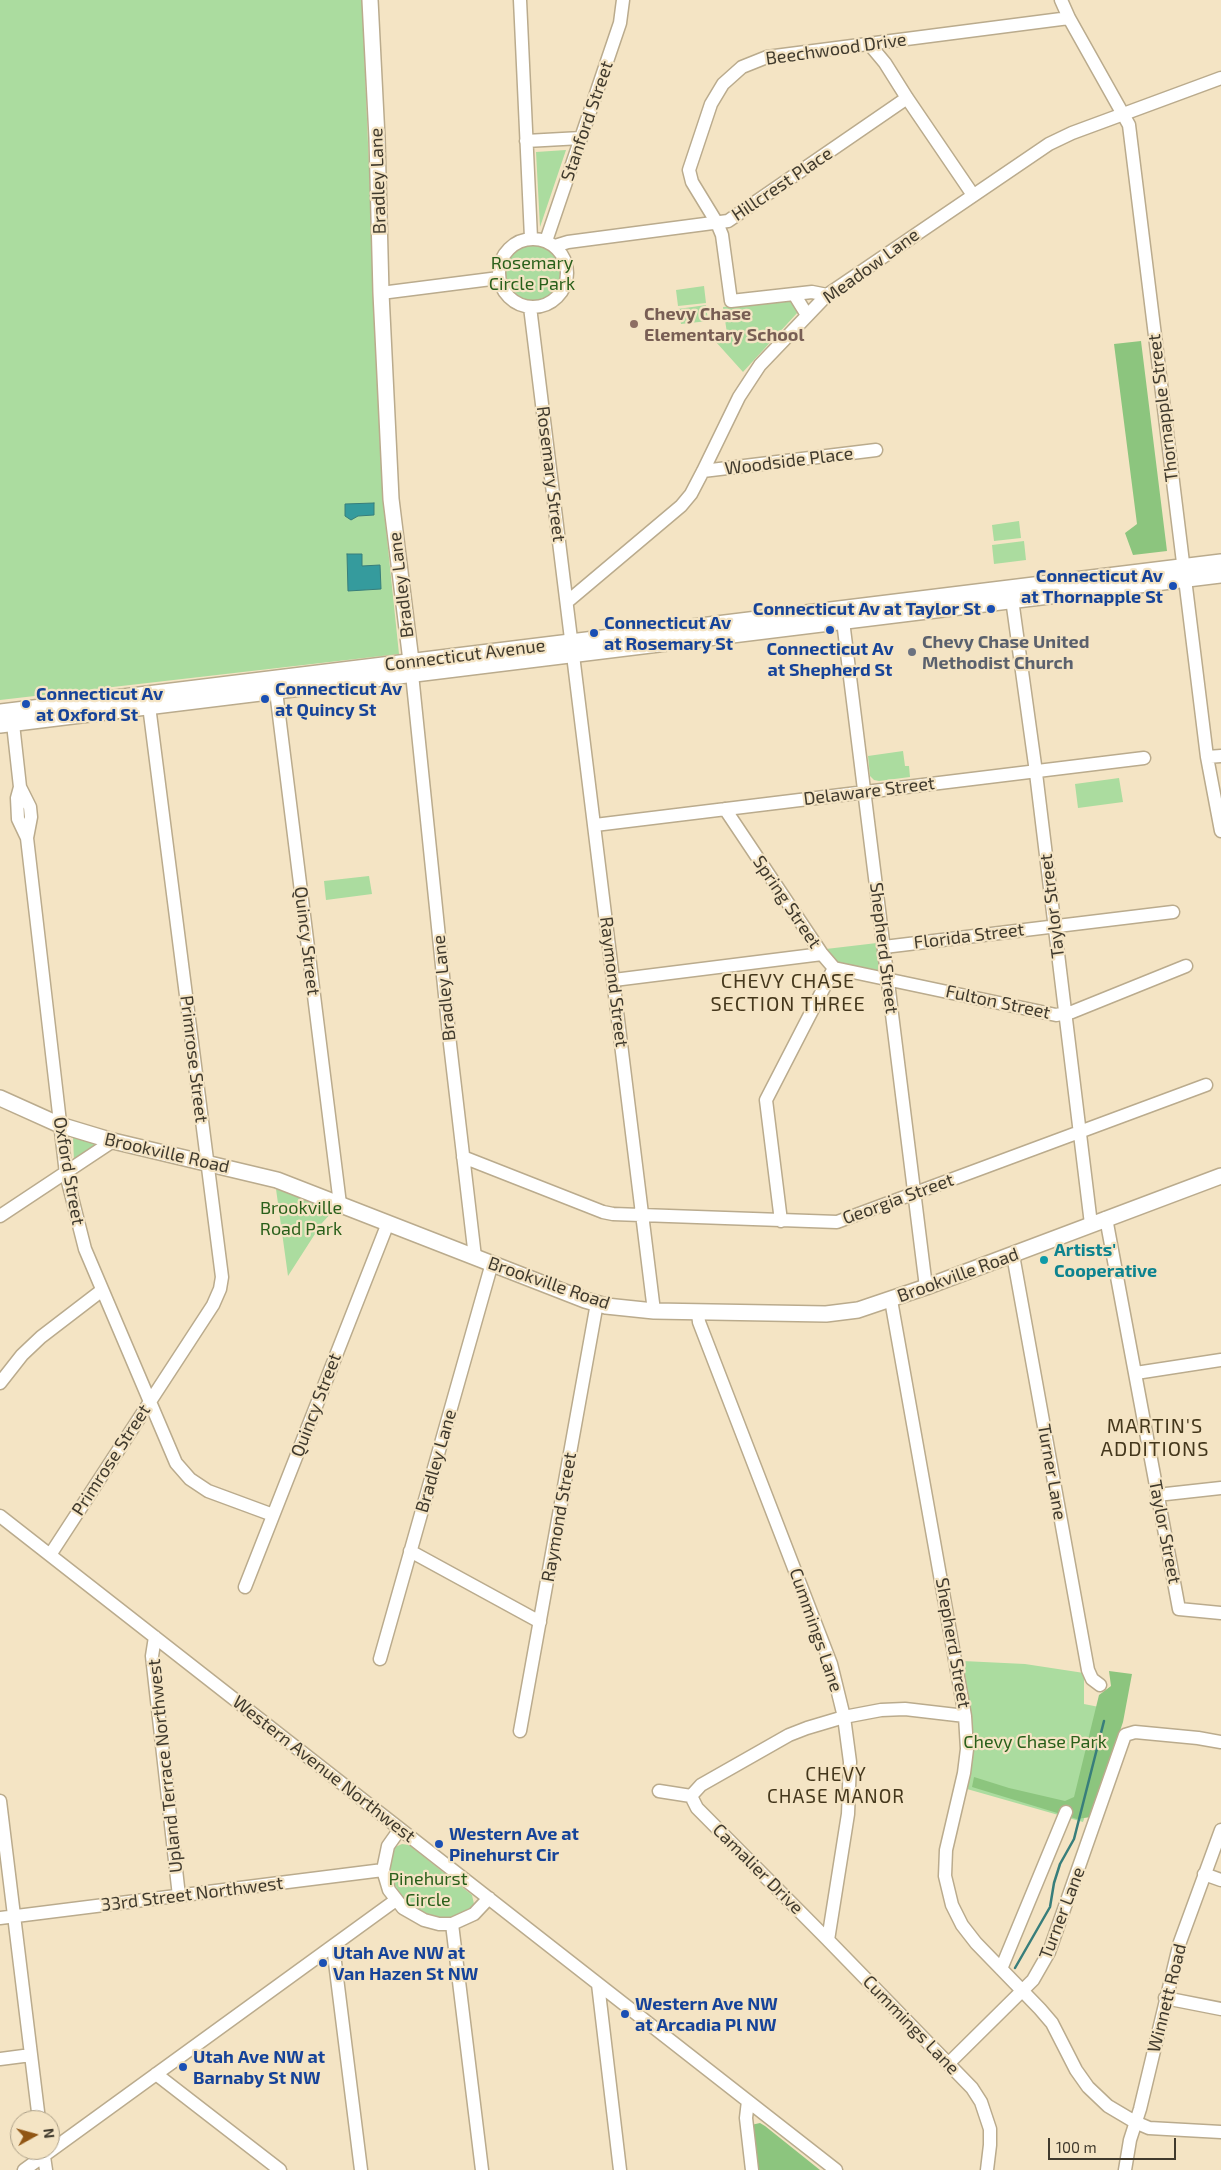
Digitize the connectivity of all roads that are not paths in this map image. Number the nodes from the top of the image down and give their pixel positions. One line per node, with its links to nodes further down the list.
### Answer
1 (370, 0): 19 (main road, Bradley Lane)
2 (520, 0): 13 (street)
3 (623, 0): 12 (street, Stanford Street)
4 (1061, 0): 5 (street, Thornapple Street)
5 (1069, 18): 6 (street, Beechwood Drive); 11 (street, Thornapple Street)
6 (891, 42): 7 (street, Beechwood Drive); 8 (street)
7 (870, 45): 8 (street); 15 (street, Beechwood Drive)
8 (886, 63): 10 (street)
9 (1221, 78): 11 (street, Meadow Lane)
10 (907, 98): 14 (street); 15 (street, Hillcrest Place)
11 (1123, 115): 14 (street, Meadow Lane); 27 (street, Thornapple Street)
12 (581, 138): 13 (street); 17 (street, Stanford Street)
13 (526, 141): 16 (street)
14 (974, 194): 21 (street, Meadow Lane)
15 (717, 223): 17 (street, Hillcrest Place); 20 (street, Beechwood Drive)
16 (531, 238): 17 (street); 18 (street)
17 (550, 244): 22 (street)
18 (499, 278): 19 (street); 22 (street)
19 (381, 293): 33 (main road, Bradley Lane)
20 (794, 294): 21 (street); 23 (street)
21 (827, 295): 23 (street, Meadow Lane)
22 (530, 307): 30 (street, Rosemary Street)
23 (808, 315): 25 (street, Meadow Lane)
24 (876, 450): 25 (street, Woodside Place)
25 (703, 471): 30 (street, Meadow Lane)
26 (1221, 562): 27 (main road, Connecticut Avenue)
27 (1184, 573): 28 (main road, Connecticut Avenue); 29 (main road, Connecticut Avenue); 38 (street, Thornapple Street)
28 (1221, 575)
29 (1012, 594): 31 (main road, Connecticut Avenue); 40 (street, Taylor Street)
30 (568, 602): 32 (street, Rosemary Street)
31 (842, 615): 32 (main road, Connecticut Avenue); 41 (street, Shepherd Street)
32 (573, 648): 33 (main road, Connecticut Avenue); 43 (street, Raymond Street)
33 (411, 668): 34 (main road, Connecticut Avenue); 59 (street, Bradley Lane)
34 (276, 684): 35 (main road, Connecticut Avenue); 64 (street, Quincy Street)
35 (148, 700): 36 (main road, Connecticut Avenue); 60 (street, Primrose Street)
36 (6, 718): 56 (street, Oxford Street)
37 (1221, 756): 38 (street)
38 (1207, 757): 44 (street, Thornapple Street)
39 (1144, 758): 40 (street, Delaware Street)
40 (1035, 770): 41 (street, Delaware Street); 46 (street, Taylor Street)
41 (865, 791): 42 (street, Delaware Street); 47 (street, Shepherd Street)
42 (725, 809): 43 (street, Delaware Street); 48 (street, Spring Street)
43 (595, 825): 52 (street, Raymond Street)
44 (1221, 830)
45 (1173, 912): 46 (street, Florida Street)
46 (1054, 926): 47 (street, Florida Street); 53 (street, Taylor Street)
47 (884, 947): 51 (street, Shepherd Street)
48 (822, 954): 50 (street, Spring Street); 52 (street)
49 (1186, 966): 53 (street, Fulton Street)
50 (834, 968): 51 (street, Fulton Street); 68 (street)
51 (888, 979): 53 (street, Fulton Street); 63 (street, Shepherd Street)
52 (614, 980): 66 (street, Raymond Street)
53 (1065, 1014): 57 (street, Taylor Street)
54 (1206, 1084): 57 (street, Georgia Street)
55 (0, 1098): 56 (main road, Brookville Road)
56 (60, 1125): 58 (main road, Brookville Road); 61 (street, Oxford Street)
57 (1079, 1131): 63 (street, Georgia Street); 70 (street, Taylor Street)
58 (113, 1141): 60 (main road, Brookville Road); 61 (street)
59 (463, 1157): 66 (street, Georgia Street); 72 (street, Bradley Lane)
60 (207, 1162): 64 (main road, Brookville Road); 83 (street, Primrose Street)
61 (66, 1174): 65 (street); 75 (street, Oxford Street)
62 (1221, 1176): 67 (main road, Brookville Road)
63 (915, 1193): 68 (street, Georgia Street); 74 (street, Shepherd Street)
64 (340, 1204): 69 (main road, Brookville Road)
65 (0, 1216)
66 (643, 1216): 68 (street, Georgia Street); 78 (street, Raymond Street)
67 (1106, 1218): 70 (main road, Brookville Road); 81 (street, Taylor Street)
68 (781, 1221)
69 (388, 1223): 72 (main road, Brookville Road); 86 (street, Quincy Street)
70 (1091, 1224): 71 (main road, Brookville Road)
71 (1013, 1255): 74 (main road, Brookville Road); 95 (street, Turner Lane)
72 (475, 1257): 73 (main road, Brookville Road)
73 (492, 1263): 77 (main road, Brookville Road); 88 (street, Bradley Lane)
74 (926, 1288): 76 (main road, Brookville Road)
75 (101, 1291): 82 (street); 83 (street, Oxford Street)
76 (891, 1300): 79 (main road, Brookville Road); 96 (street, Shepherd Street)
77 (597, 1303): 78 (main road, Brookville Road); 92 (street, Raymond Street)
78 (654, 1311): 79 (main road, Brookville Road)
79 (698, 1313): 97 (street, Cummings Lane)
80 (1221, 1360): 81 (street)
81 (1136, 1373): 85 (street, Taylor Street)
82 (0, 1382)
83 (149, 1400): 86 (street, Oxford Street); 89 (street, Primrose Street)
84 (1221, 1488): 85 (street)
85 (1157, 1495): 91 (street, Taylor Street)
86 (273, 1515): 90 (street, Quincy Street)
87 (0, 1516): 89 (street, Western Avenue Northwest)
88 (410, 1551): 92 (street); 94 (street, Bradley Lane)
89 (50, 1555): 93 (street, Western Avenue Northwest)
90 (245, 1587)
91 (1221, 1613)
92 (540, 1622): 98 (street, Raymond Street)
93 (155, 1637): 104 (street, Western Avenue Northwest); 109 (street, Upland Terrace Northwest)
94 (380, 1658)
95 (1100, 1686)
96 (965, 1716): 97 (street); 117 (street, Shepherd Street)
97 (844, 1717): 101 (street); 115 (street, Cummings Lane)
98 (520, 1731)
99 (1221, 1742): 119 (street, Turner Lane)
100 (659, 1791): 101 (street)
101 (691, 1796): 115 (street, Camalier Drive)
102 (0, 1801): 112 (street)
103 (1066, 1812): 117 (street, Turner Lane)
104 (400, 1829): 106 (street); 110 (street, Western Avenue Northwest)
105 (1221, 1830): 107 (street, Winnett Road)
106 (383, 1870): 109 (street, 33rd Street Northwest); 111 (street)
107 (1204, 1874): 108 (street); 120 (street, Winnett Road)
108 (1221, 1880)
109 (179, 1896): 112 (street, 33rd Street Northwest)
110 (489, 1898): 114 (street); 118 (street, Western Avenue Northwest)
111 (396, 1900): 114 (street); 116 (street)
112 (14, 1916): 113 (street, 33rd Street Northwest); 122 (street)
113 (0, 1918)
114 (452, 1924): 135 (street)
115 (828, 1940): 124 (street, Cummings Lane)
116 (333, 1946): 125 (street); 134 (street)
117 (1002, 1969): 119 (street, Shepherd Street)
118 (598, 1984): 126 (street, Western Avenue Northwest); 136 (street)
119 (1022, 1991): 124 (street, Turner Lane); 128 (street, Shepherd Street)
120 (1165, 1998): 121 (street); 128 (street, Winnett Road)
121 (1221, 2009)
122 (31, 2055): 123 (street); 127 (street)
123 (0, 2059)
124 (948, 2064): 139 (street, Cummings Lane)
125 (156, 2074): 130 (street); 133 (street)
126 (748, 2101): 137 (street); 138 (street, Western Avenue Northwest)
127 (38, 2110)
128 (1135, 2122): 129 (street, Shepherd Street); 140 (street, Winnett Road)
129 (1221, 2132)
130 (60, 2141)
131 (35, 2160): 132 (street)
132 (24, 2170)
133 (280, 2170)
134 (361, 2170)
135 (482, 2170)
136 (620, 2170)
137 (752, 2170)
138 (836, 2170)
139 (987, 2170)
140 (1125, 2170)

